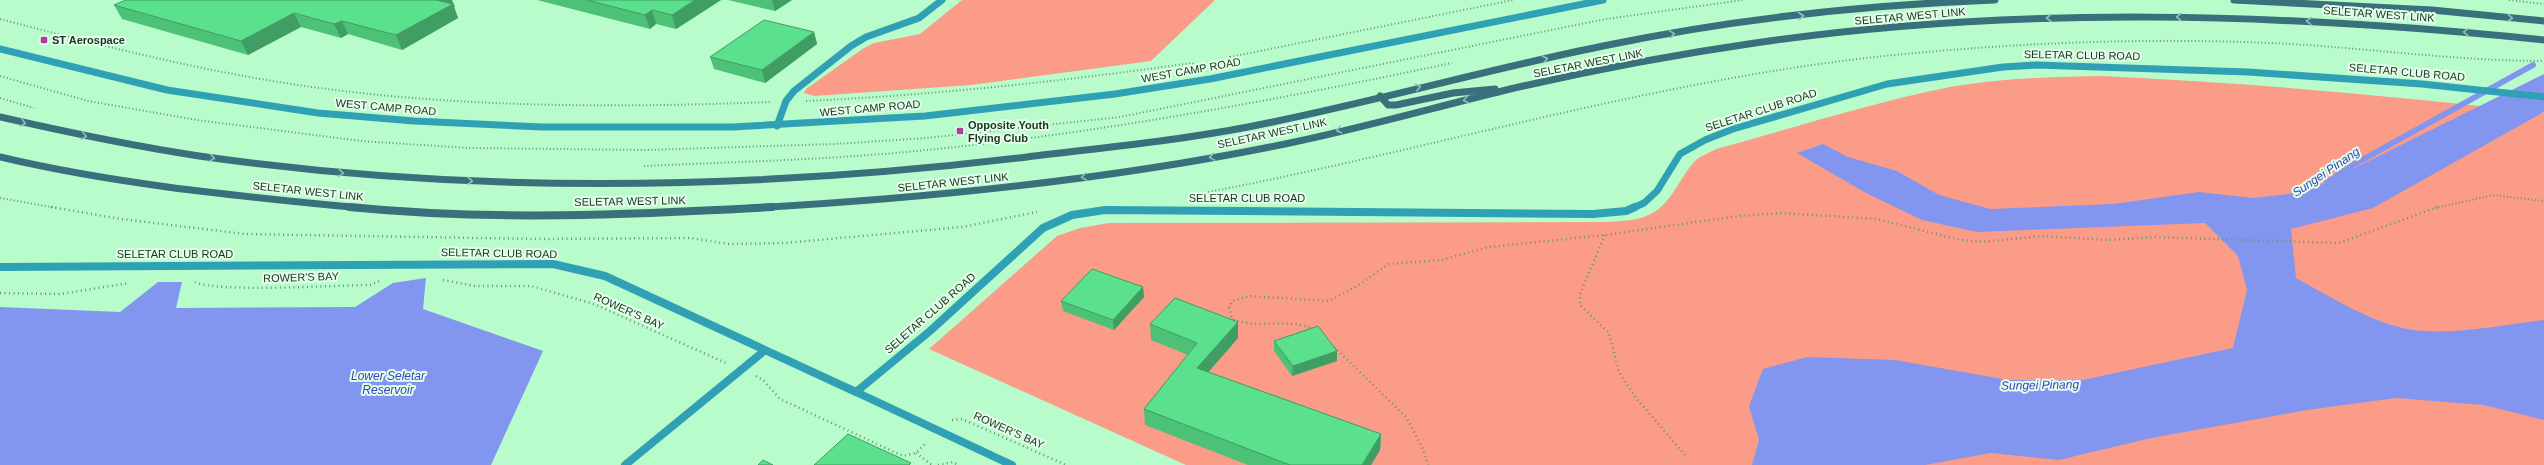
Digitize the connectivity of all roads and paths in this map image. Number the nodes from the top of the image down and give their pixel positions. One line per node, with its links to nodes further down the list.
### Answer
1 (942, 0): 17 (street)
2 (1513, 0): 12 (path)
3 (1603, 0): 19 (street, WEST CAMP ROAD)
4 (1995, 0): 15 (main road, SELETAR WEST LINK, one-way to 4)
5 (2234, 0): 9 (main road, SELETAR WEST LINK, one-way to 9)
6 (2509, 0): 7 (path)
7 (2544, 4)
8 (0, 19): 17 (path)
9 (2544, 21)
10 (2544, 40): 14 (main road, SELETAR WEST LINK, one-way to 14)
11 (0, 49): 19 (street, WEST CAMP ROAD)
12 (1234, 65)
13 (1202, 69): 17 (path)
14 (1517, 88): 15 (main road); 20 (main road, SELETAR WEST LINK, one-way to 20)
15 (1380, 96): 18 (main road, SELETAR WEST LINK, one-way to 15)
16 (2544, 97): 33 (street, SELETAR CLUB ROAD)
17 (786, 102): 19 (street)
18 (0, 117)
19 (777, 126)
20 (0, 157)
21 (2544, 201): 22 (path)
22 (1605, 235): 29 (path); 36 (path)
23 (0, 267): 31 (street, SELETAR CLUB ROAD)
24 (440, 274): 32 (path, ROWER'S BAY)
25 (191, 277): 26 (path, ROWER'S BAY)
26 (382, 281)
27 (134, 282): 28 (path)
28 (0, 294)
29 (1318, 331)
30 (1329, 342): 43 (path)
31 (764, 351): 32 (street); 33 (street, SELETAR CLUB ROAD)
32 (742, 370): 35 (path, ROWER'S BAY); 37 (street)
33 (856, 392): 34 (street)
34 (939, 430): 35 (path, ROWER'S BAY); 41 (street); 42 (path, ROWER'S BAY)
35 (916, 453): 38 (path)
36 (1685, 455)
37 (625, 465)
38 (932, 465)
39 (938, 465): 40 (path)
40 (958, 465)
41 (1012, 465)
42 (1066, 465)
43 (1428, 465)

